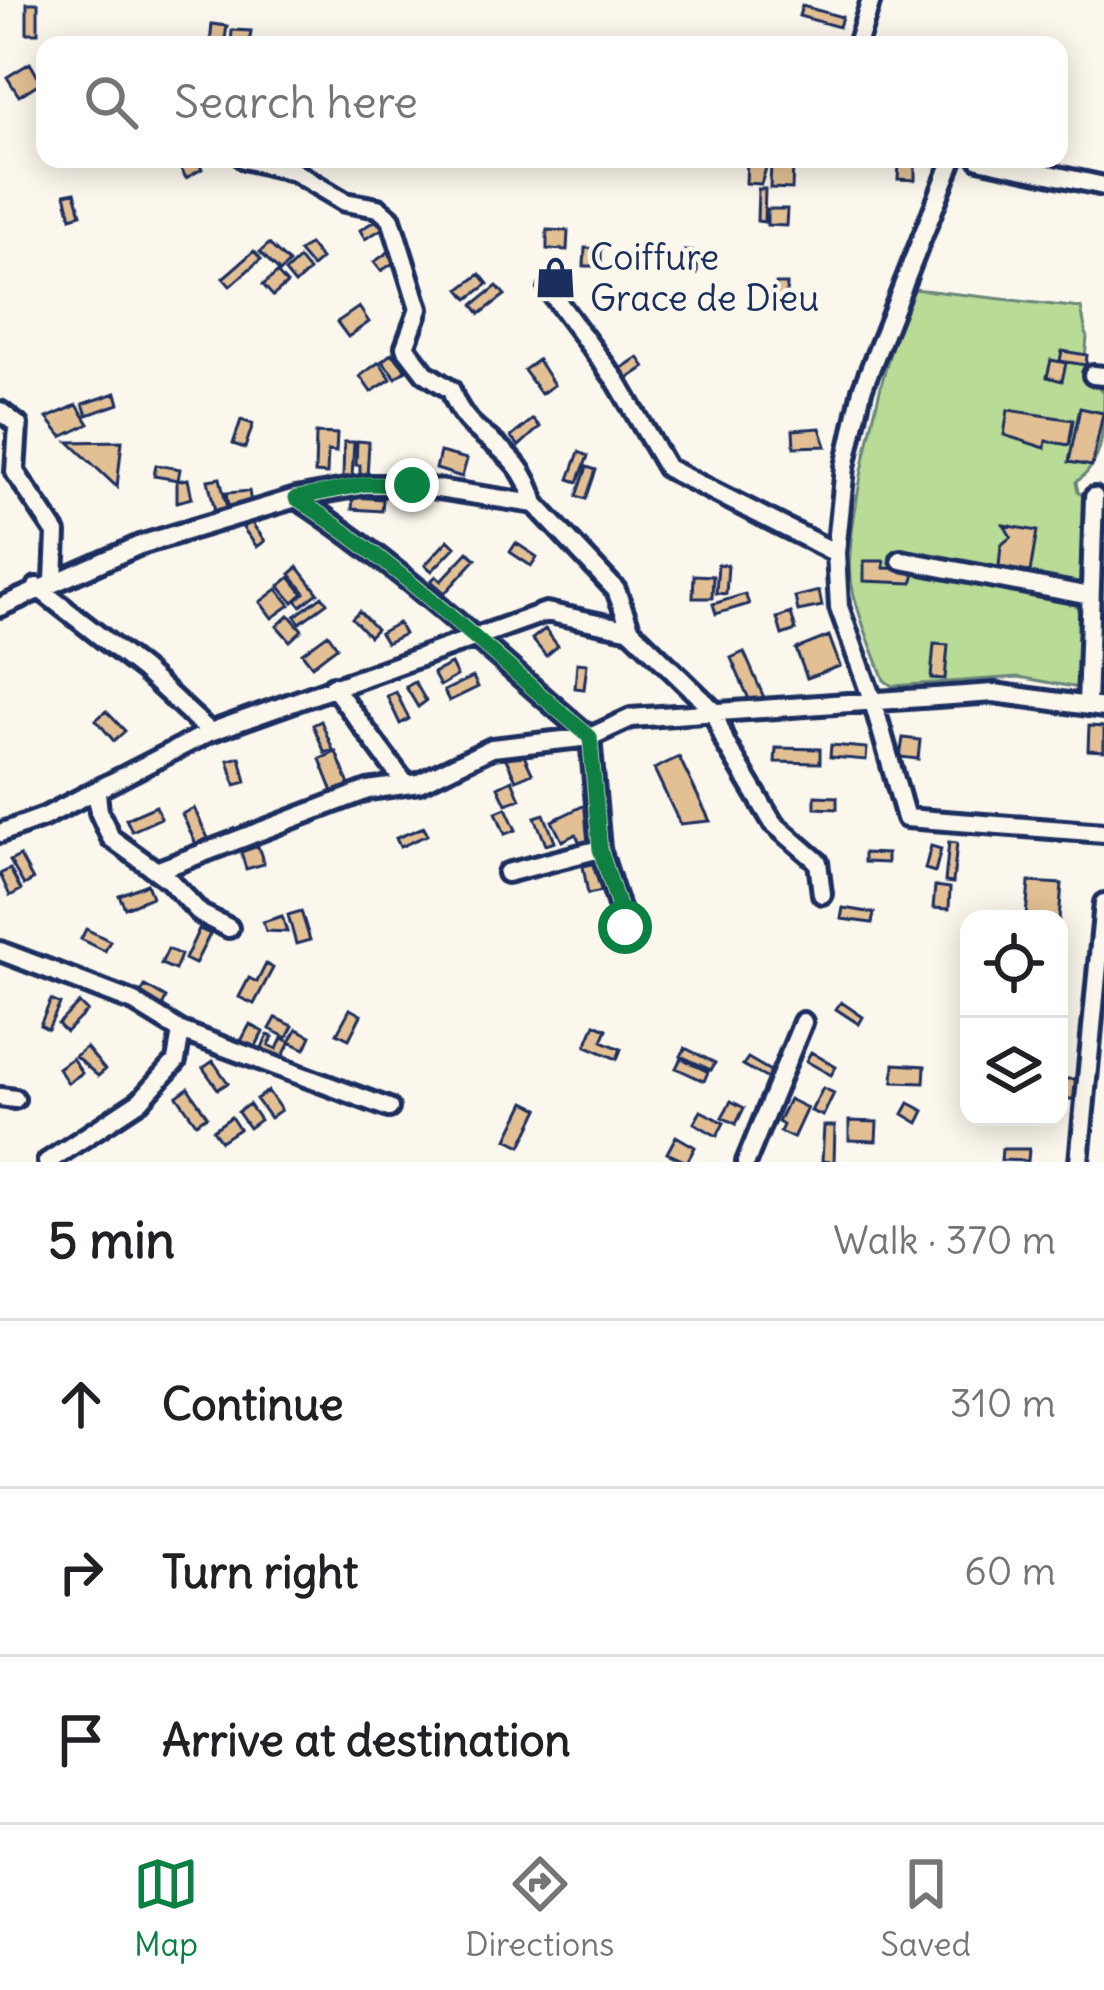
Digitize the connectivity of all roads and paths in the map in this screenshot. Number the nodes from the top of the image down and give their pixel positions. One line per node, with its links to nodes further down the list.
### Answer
1 (871, 0): 2 (street)
2 (860, 36)
3 (281, 168): 11 (street)
4 (949, 168): 13 (street)
5 (1021, 168): 6 (street)
6 (1104, 186)
7 (549, 290): 13 (street)
8 (0, 411): 15 (street)
9 (1094, 497): 12 (street)
10 (296, 498): 11 (street); 15 (street); 19 (street)
11 (536, 504): 18 (street)
12 (1098, 529): 16 (street)
13 (836, 553): 21 (street)
14 (901, 560): 16 (street)
15 (45, 583): 17 (street); 24 (street)
16 (1090, 596): 22 (street)
17 (0, 607)
18 (631, 630): 19 (street); 23 (street)
19 (468, 637): 20 (street); 25 (street)
20 (332, 686): 24 (street); 26 (street)
21 (874, 705): 22 (street); 23 (street); 29 (street)
22 (1096, 707)
23 (713, 710): 25 (street); 33 (street)
24 (210, 732): 27 (street)
25 (590, 737): 26 (street); 30 (street)
26 (404, 782): 31 (street)
27 (97, 791): 28 (street); 31 (street)
28 (0, 833)
29 (1104, 833)
30 (600, 849): 32 (street); 35 (street)
31 (156, 871): 36 (street)
32 (507, 873)
33 (822, 894)
34 (1104, 903): 43 (street)
35 (625, 927)
36 (229, 928)
37 (0, 950): 39 (street)
38 (803, 1022): 42 (street)
39 (182, 1031): 40 (street); 41 (street)
40 (389, 1108)
41 (47, 1162)
42 (746, 1162)
43 (1079, 1162)

